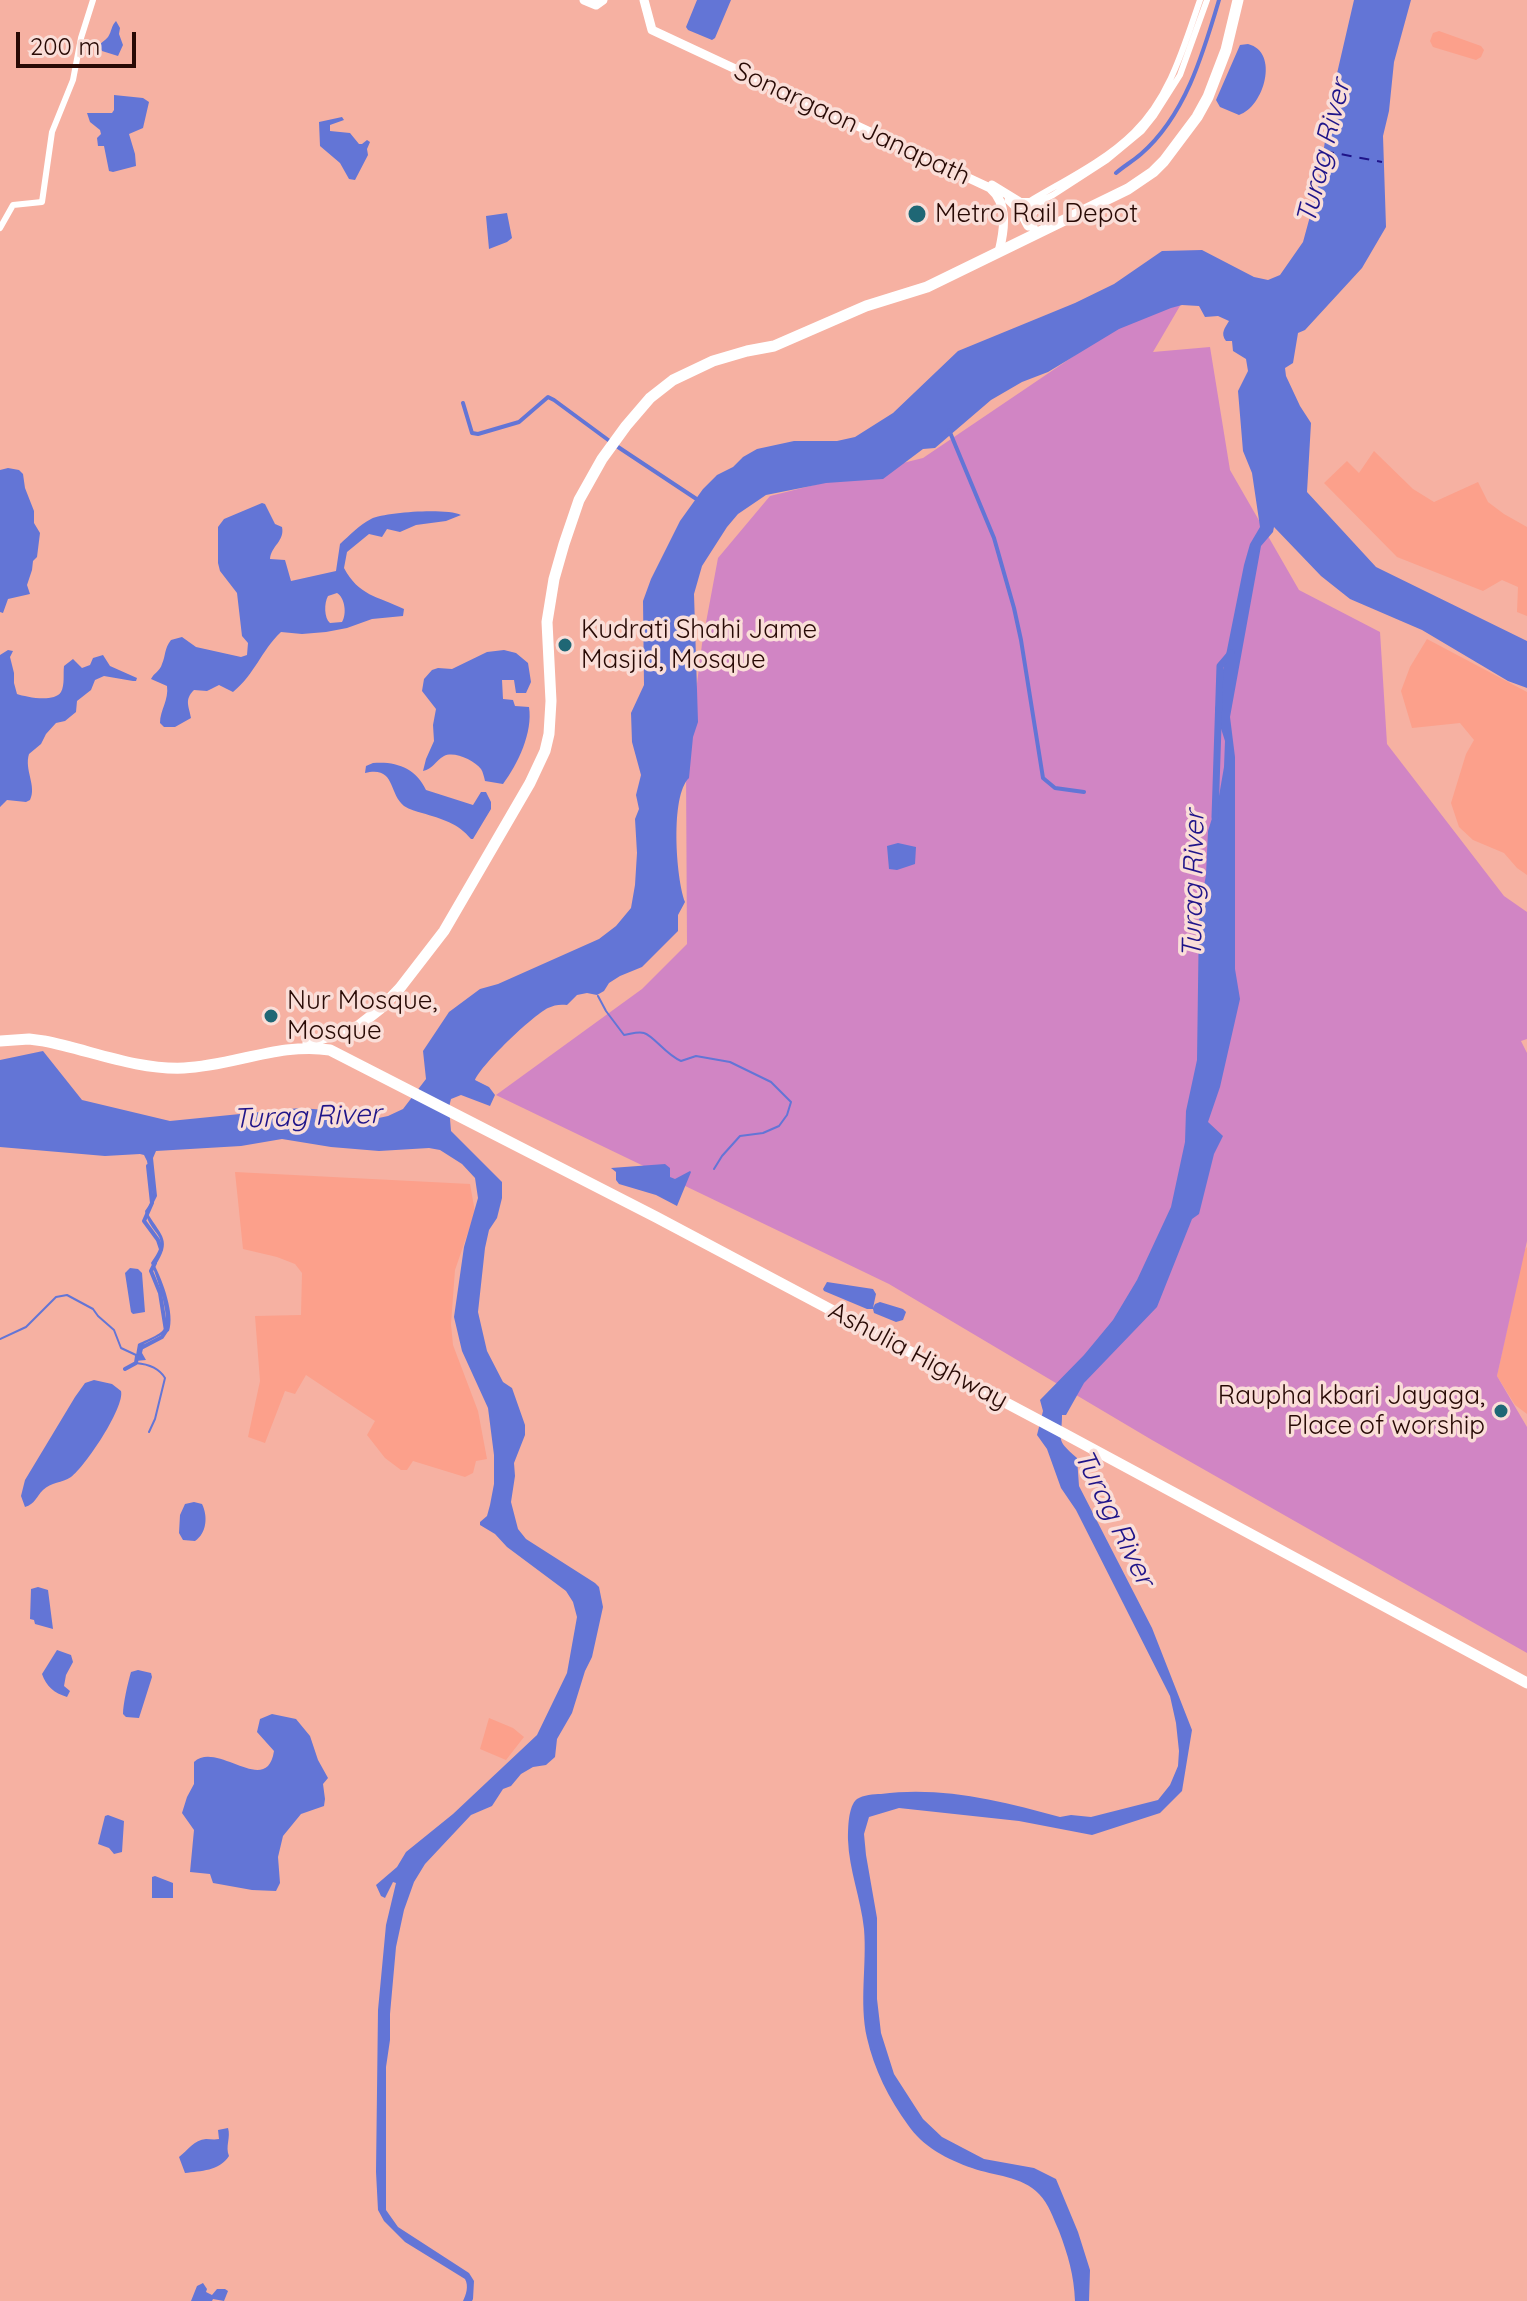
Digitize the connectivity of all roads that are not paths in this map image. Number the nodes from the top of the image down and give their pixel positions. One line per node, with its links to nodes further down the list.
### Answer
1 (93, 0): 10 (street)
2 (584, 0): 7 (main road)
3 (644, 0): 8 (main road, Sonargaon Janapath)
4 (1200, 0): 9 (street)
5 (1207, 0): 9 (street)
6 (1238, 0): 11 (highway)
7 (600, 2)
8 (995, 190): 9 (main road); 9 (main road); 12 (main road, Sonargaon Janapath)
9 (1026, 210): 11 (main road)
10 (0, 228)
11 (1034, 236): 12 (highway)
12 (999, 252): 13 (highway)
13 (357, 1027): 15 (highway); 16 (highway)
14 (0, 1041): 15 (highway)
15 (267, 1053): 16 (highway, Ashulia Highway)
16 (356, 1064): 17 (highway, Ashulia Highway)
17 (1527, 1683)

